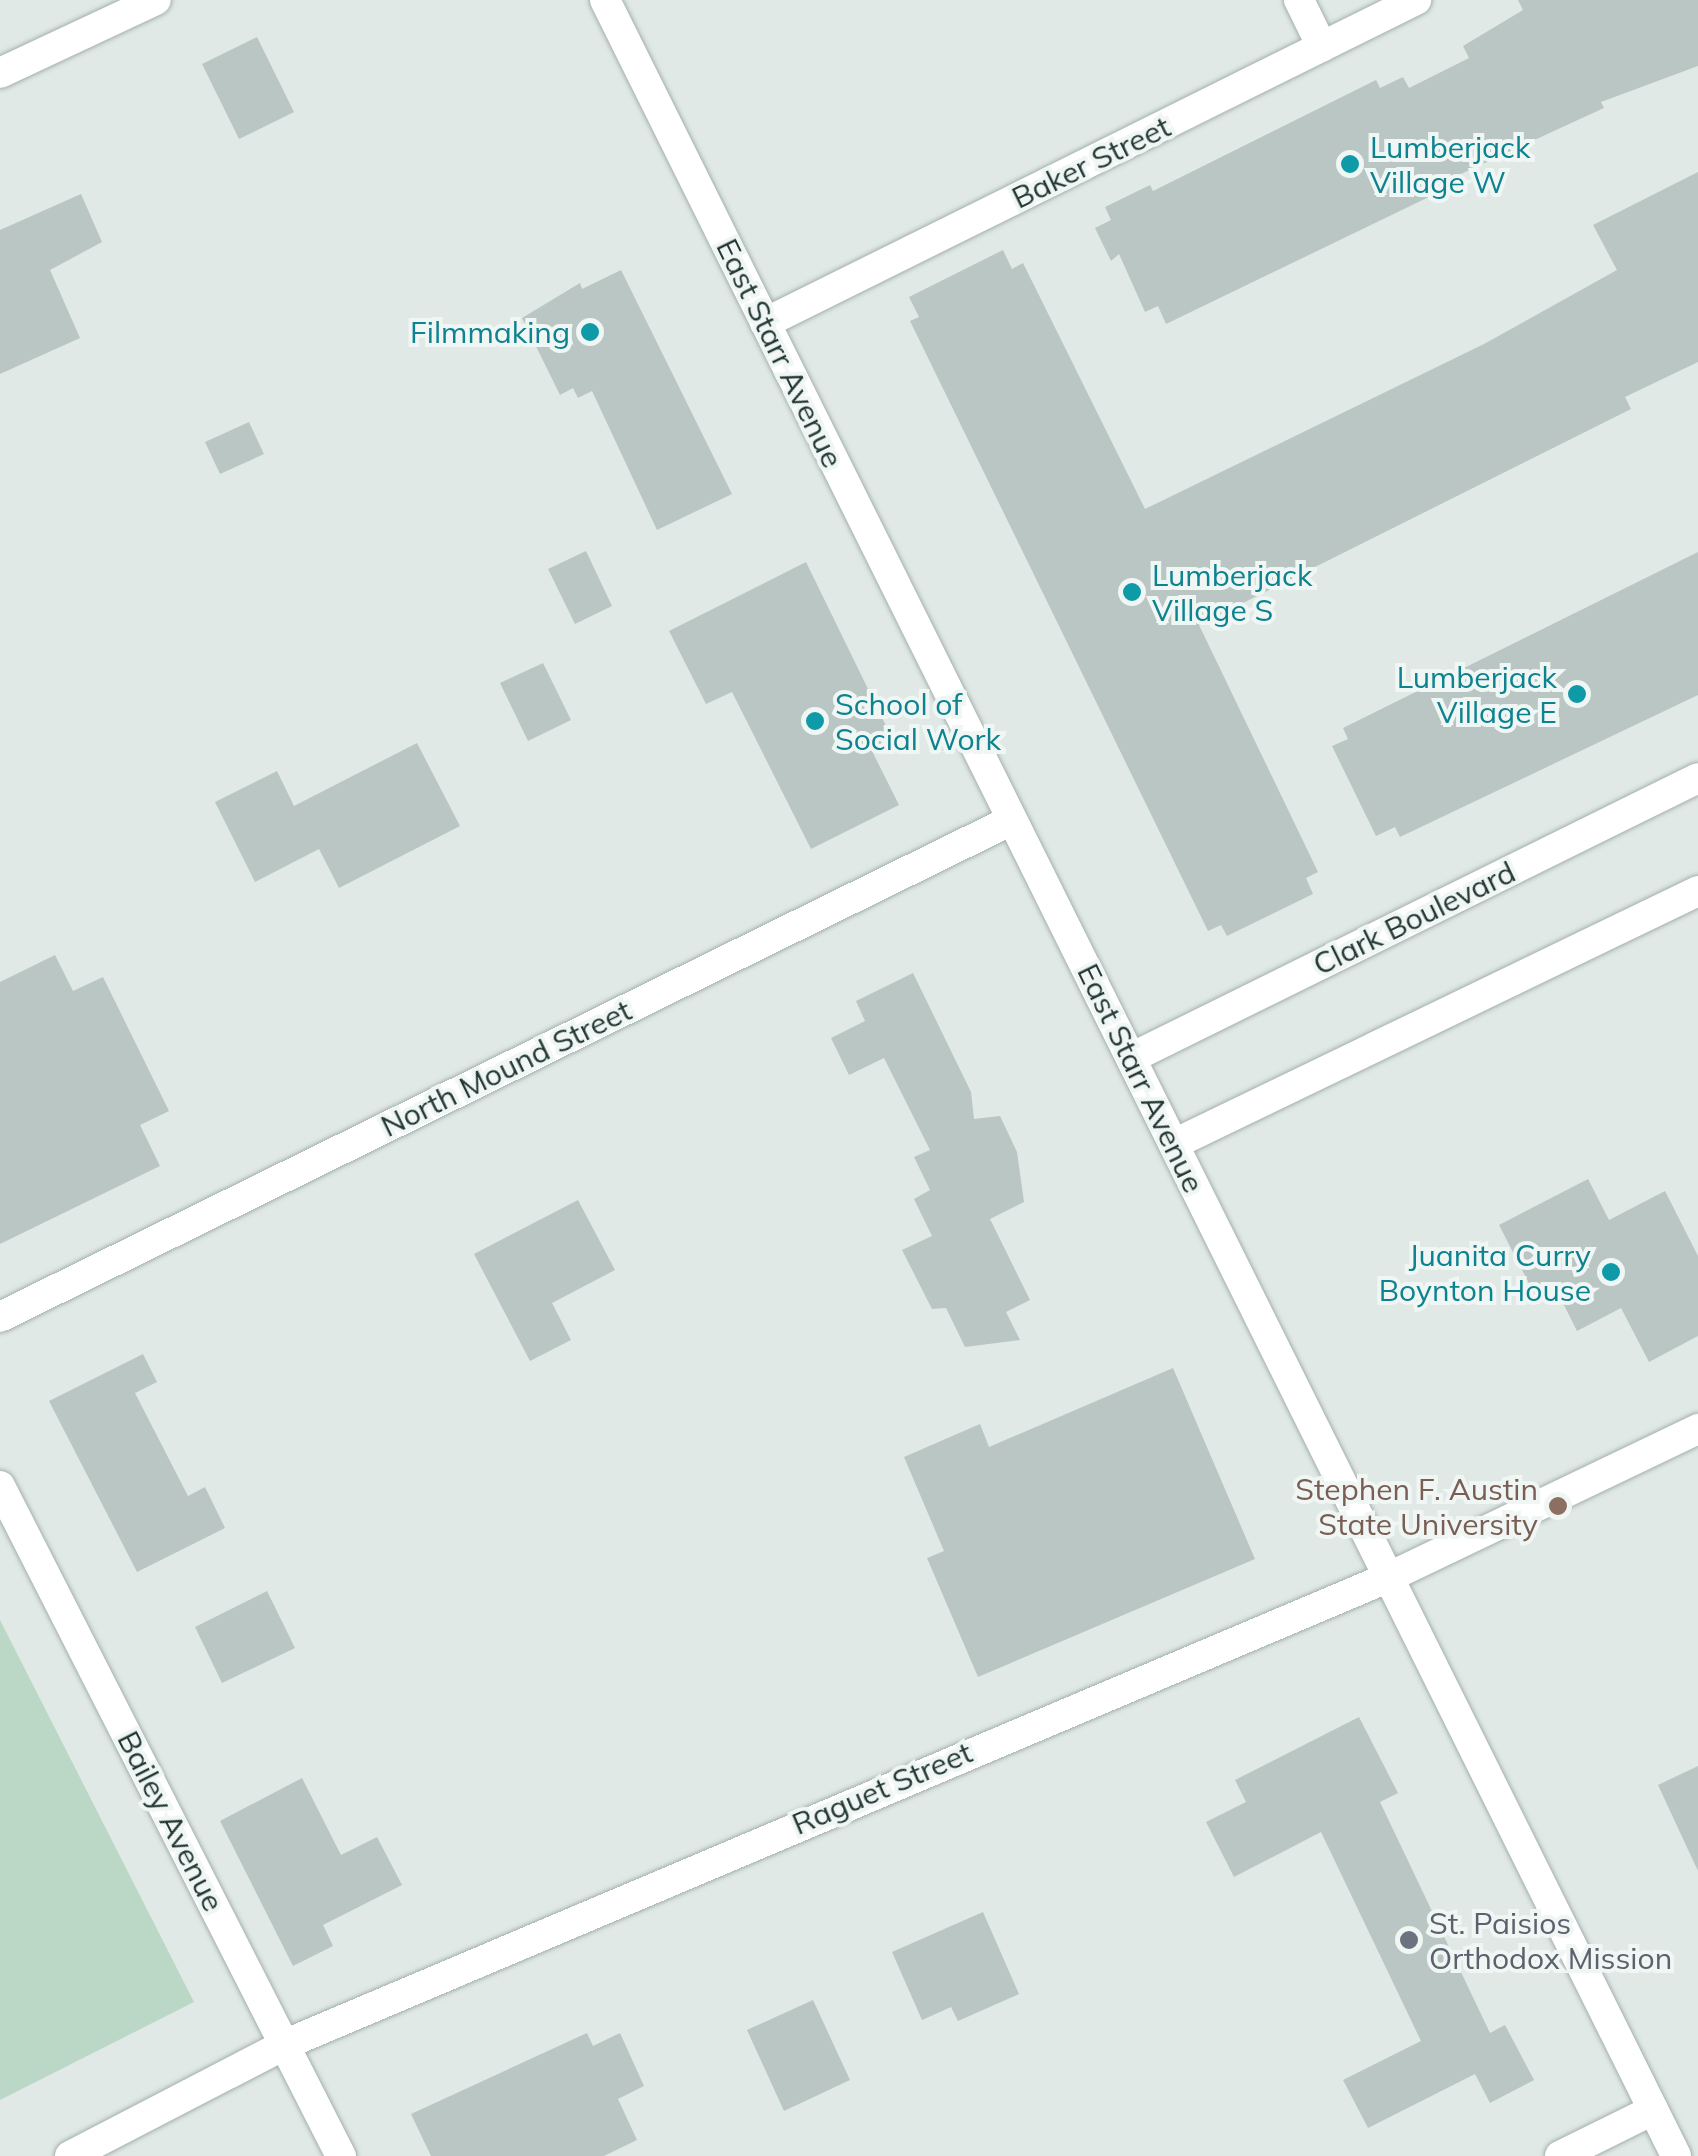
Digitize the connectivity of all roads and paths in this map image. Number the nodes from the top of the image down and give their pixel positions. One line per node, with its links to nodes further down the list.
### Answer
1 (156, 0): 6 (street)
2 (605, 0): 7 (street, East Starr Avenue)
3 (1299, 0): 5 (street)
4 (1416, 0): 5 (street, Baker Street)
5 (1322, 47): 7 (street, Baker Street)
6 (0, 74)
7 (765, 323): 9 (street, East Starr Avenue)
8 (1698, 778): 11 (street, Clark Boulevard)
9 (1012, 820): 11 (street, East Starr Avenue); 13 (street, North Mound Street)
10 (1698, 891): 12 (street)
11 (1131, 1058): 12 (street, East Starr Avenue)
12 (1174, 1144): 16 (street, East Starr Avenue)
13 (0, 1317)
14 (1698, 1430): 16 (street, Raguet Street)
15 (0, 1486): 17 (street, Bailey Avenue)
16 (1387, 1578): 17 (street, Raguet Street); 18 (street, East Starr Avenue)
17 (286, 2044): 19 (street, Raguet Street); 20 (street, Bailey Avenue)
18 (1652, 2110): 21 (street); 22 (street, East Starr Avenue)
19 (70, 2156)
20 (342, 2156)
21 (1560, 2156)
22 (1676, 2156)

